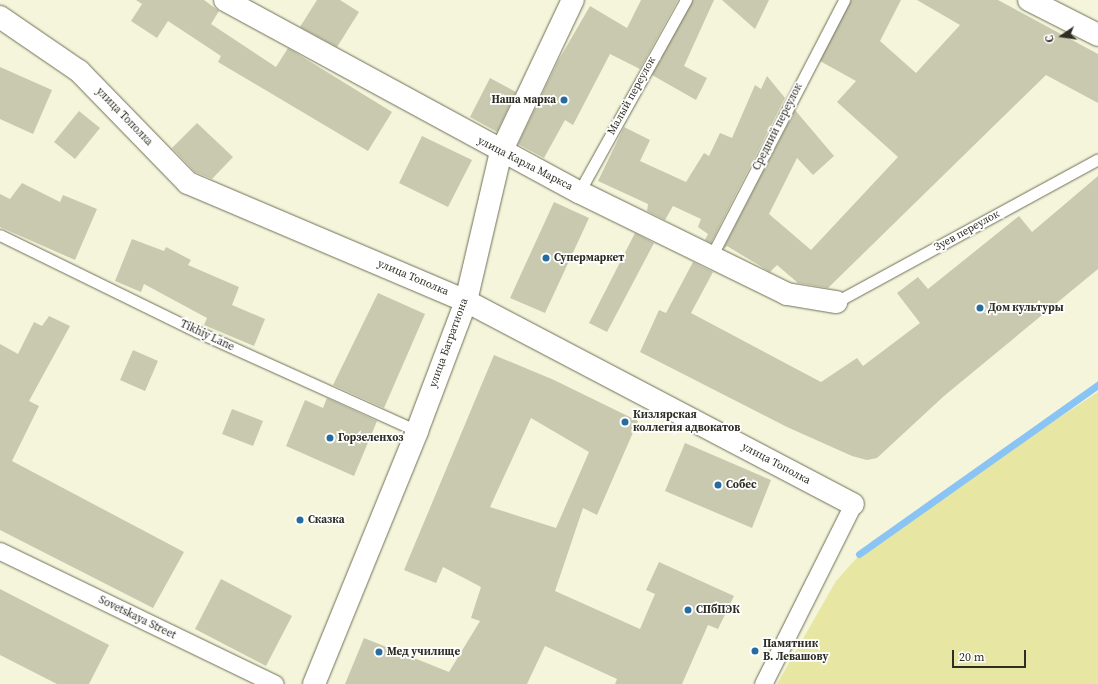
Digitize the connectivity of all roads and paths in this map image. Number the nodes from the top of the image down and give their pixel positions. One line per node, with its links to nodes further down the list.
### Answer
1 (225, 0): 8 (street, улица Карла Маркса)
2 (573, 0): 8 (street, улица Багратиона)
3 (686, 0): 10 (lane, Малый переулок)
4 (844, 0): 12 (lane, Средний переулок)
5 (1029, 0): 7 (street)
6 (0, 17): 13 (street, улица Тополка)
7 (1098, 35)
8 (501, 152): 10 (street, улица Карла Маркса); 13 (street, улица Багратиона)
9 (1098, 159): 14 (lane, Зуев переулок)
10 (579, 192): 12 (street, улица Карла Маркса)
11 (0, 235): 15 (lane, Tikhiy Lane)
12 (712, 255): 14 (street, улица Карла Маркса)
13 (466, 301): 15 (street, улица Багратиона); 16 (street, улица Тополка)
14 (836, 302)
15 (417, 431): 19 (street, улица Багратиона)
16 (853, 504): 20 (street)
17 (0, 551): 18 (street, Sovetskaya Street)
18 (275, 684)
19 (314, 684)
20 (763, 684)

